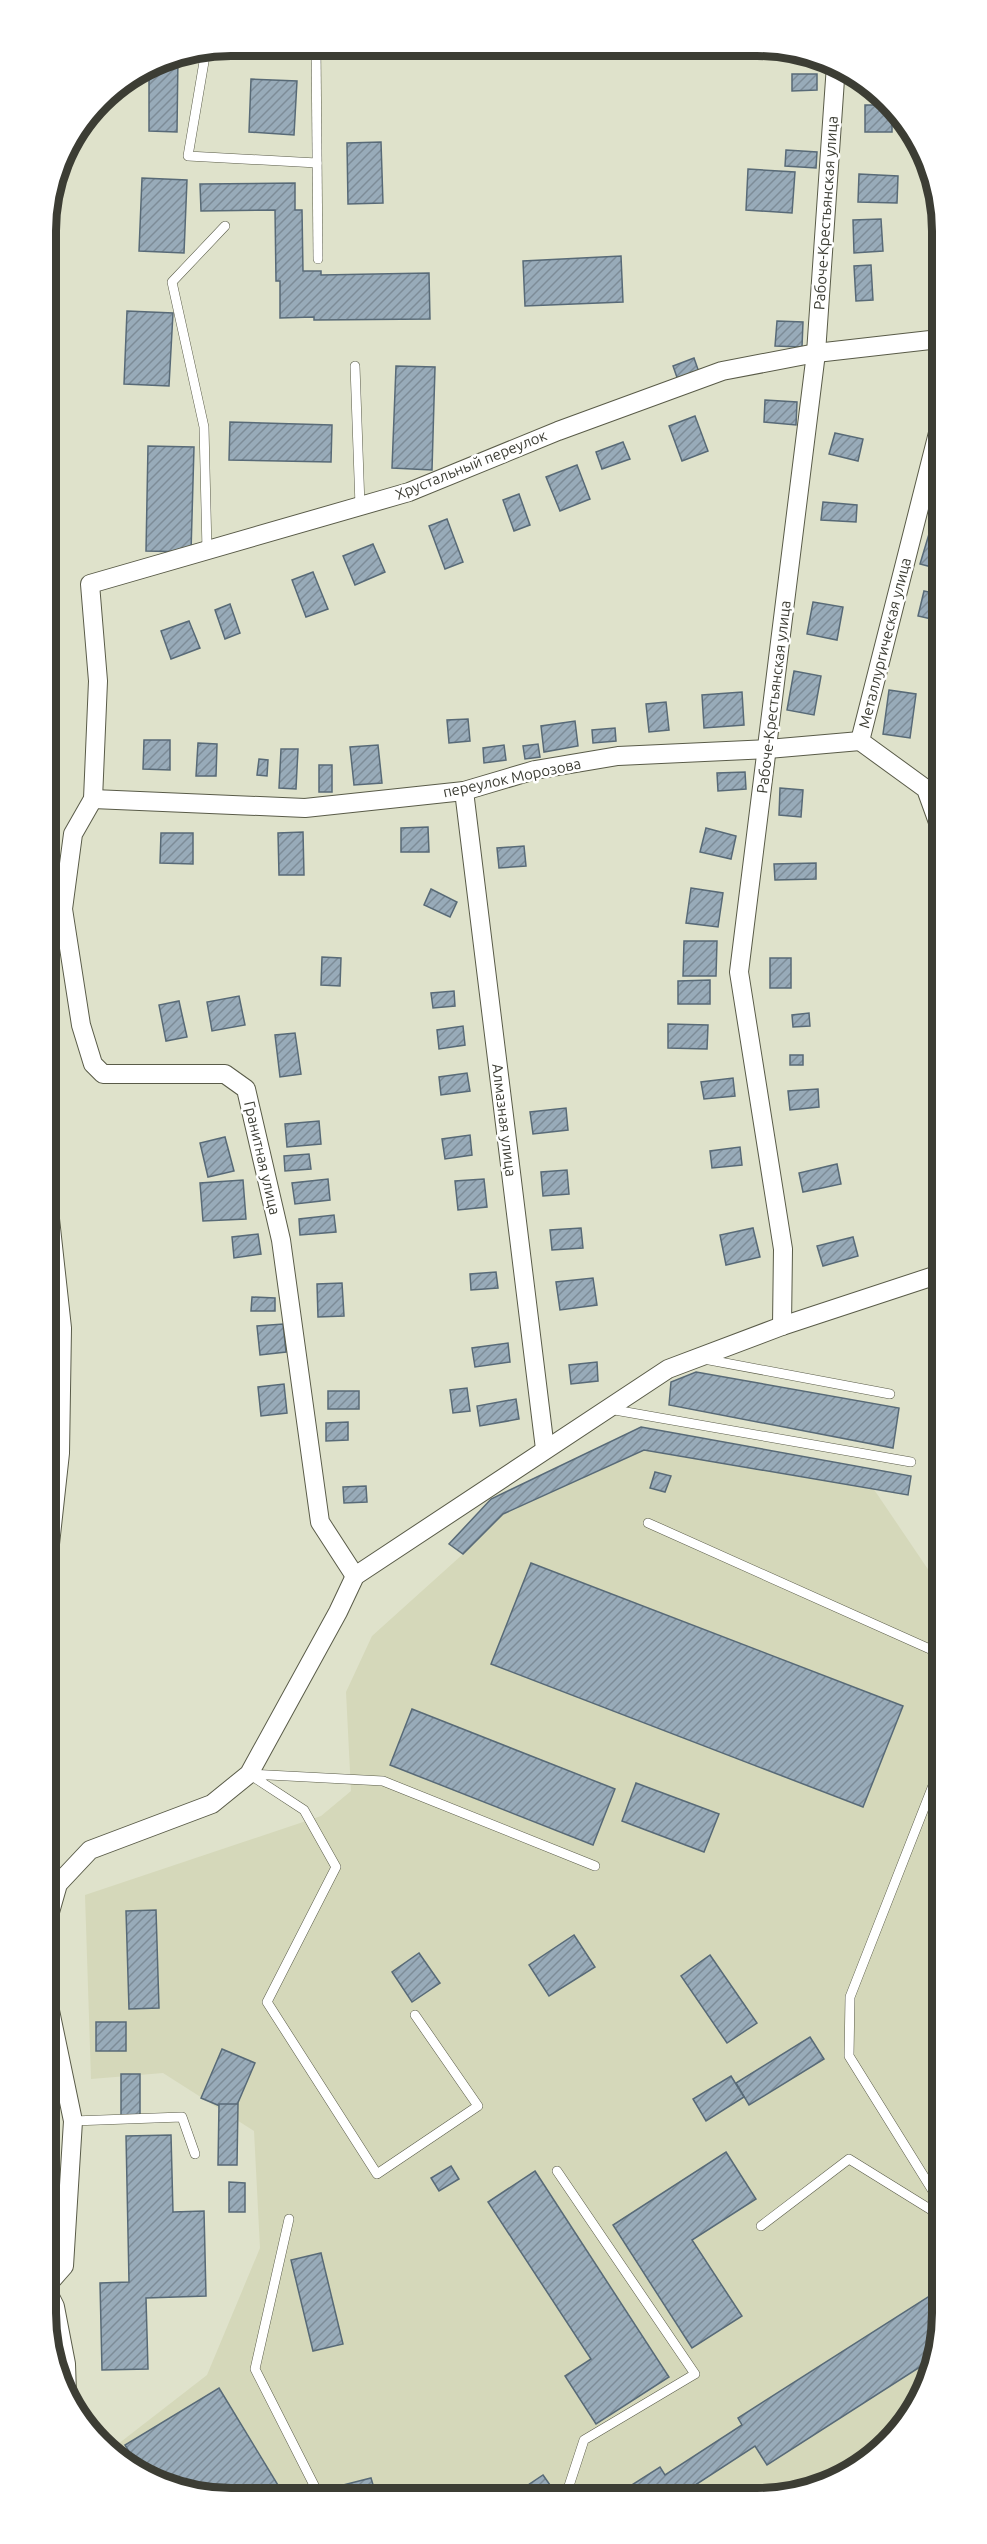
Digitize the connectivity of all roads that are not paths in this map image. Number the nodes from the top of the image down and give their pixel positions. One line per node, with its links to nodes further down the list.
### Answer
1 (316, 56): 4 (lane)
2 (205, 58): 4 (lane)
3 (835, 75): 8 (street, Рабоче-Крестьянская улица)
4 (317, 163): 6 (lane)
5 (225, 226): 12 (lane)
6 (318, 259)
7 (932, 340): 8 (street, Хрустальный переулок)
8 (816, 353): 11 (street, Хрустальный переулок); 15 (street, Рабоче-Крестьянская улица)
9 (355, 366): 11 (lane)
10 (932, 457): 14 (street, Металлургическая улица)
11 (360, 506): 12 (street, Хрустальный переулок)
12 (207, 550): 13 (street, Хрустальный переулок)
13 (90, 584): 17 (street, Гранитная улица)
14 (860, 741): 15 (street, переулок Морозова); 18 (street, Металлургическая улица)
15 (768, 749): 16 (street, переулок Морозова); 21 (street, Рабоче-Крестьянская улица)
16 (464, 791): 17 (street, переулок Морозова); 27 (street, Алмазная улица)
17 (93, 798): 31 (street, Гранитная улица)
18 (932, 805)
19 (932, 1277): 21 (street)
20 (56, 1292): 22 (street)
21 (782, 1326): 23 (street)
22 (56, 1353)
23 (699, 1358): 24 (lane); 25 (street)
24 (890, 1394)
25 (607, 1409): 27 (street); 28 (lane)
26 (56, 1421): 29 (street)
27 (545, 1449): 31 (street)
28 (911, 1462)
29 (56, 1471)
30 (648, 1523): 32 (lane)
31 (355, 1576): 33 (street)
32 (931, 1650)
33 (249, 1774): 35 (lane); 36 (street); 37 (lane)
34 (931, 1790): 42 (lane)
35 (595, 1866)
36 (56, 1891)
37 (415, 2015)
38 (56, 2039): 39 (street)
39 (73, 2121): 40 (lane); 46 (street)
40 (195, 2154)
41 (557, 2171): 50 (lane)
42 (931, 2188)
43 (931, 2210): 45 (lane)
44 (290, 2219): 49 (lane)
45 (761, 2226)
46 (56, 2275)
47 (57, 2325): 48 (street)
48 (64, 2367)
49 (316, 2488)
50 (568, 2488)

